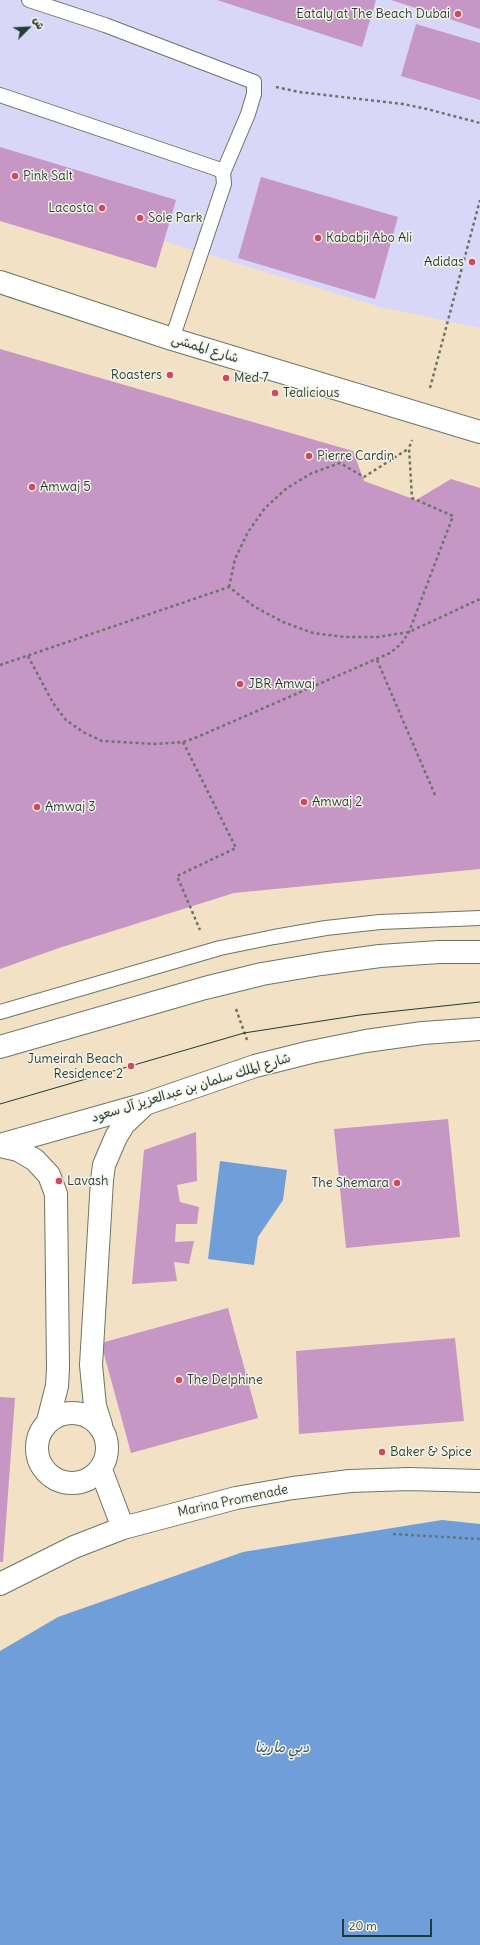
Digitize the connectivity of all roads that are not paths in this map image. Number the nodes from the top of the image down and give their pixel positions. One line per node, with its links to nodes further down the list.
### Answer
1 (29, 0): 3 (lane)
2 (0, 95): 3 (lane)
3 (223, 173): 5 (lane)
4 (0, 282): 5 (street, شارع الممشى)
5 (172, 339): 6 (street, شارع الممشى)
6 (480, 432)
7 (480, 918): 9 (lane)
8 (480, 952): 11 (street)
9 (0, 1012)
10 (480, 1029): 12 (street, شارع الملك سلمان بن عبدالعزيز آل سعود)
11 (0, 1047)
12 (145, 1104): 13 (street, شارع الملك سلمان بن عبدالعزيز آل سعود); 15 (street)
13 (0, 1146): 14 (street)
14 (48, 1421): 15 (street); 16 (street)
15 (100, 1425): 16 (street)
16 (100, 1470): 18 (street)
17 (480, 1481): 18 (street, Marina Promenade)
18 (123, 1528): 19 (street, Marina Promenade)
19 (0, 1584)

